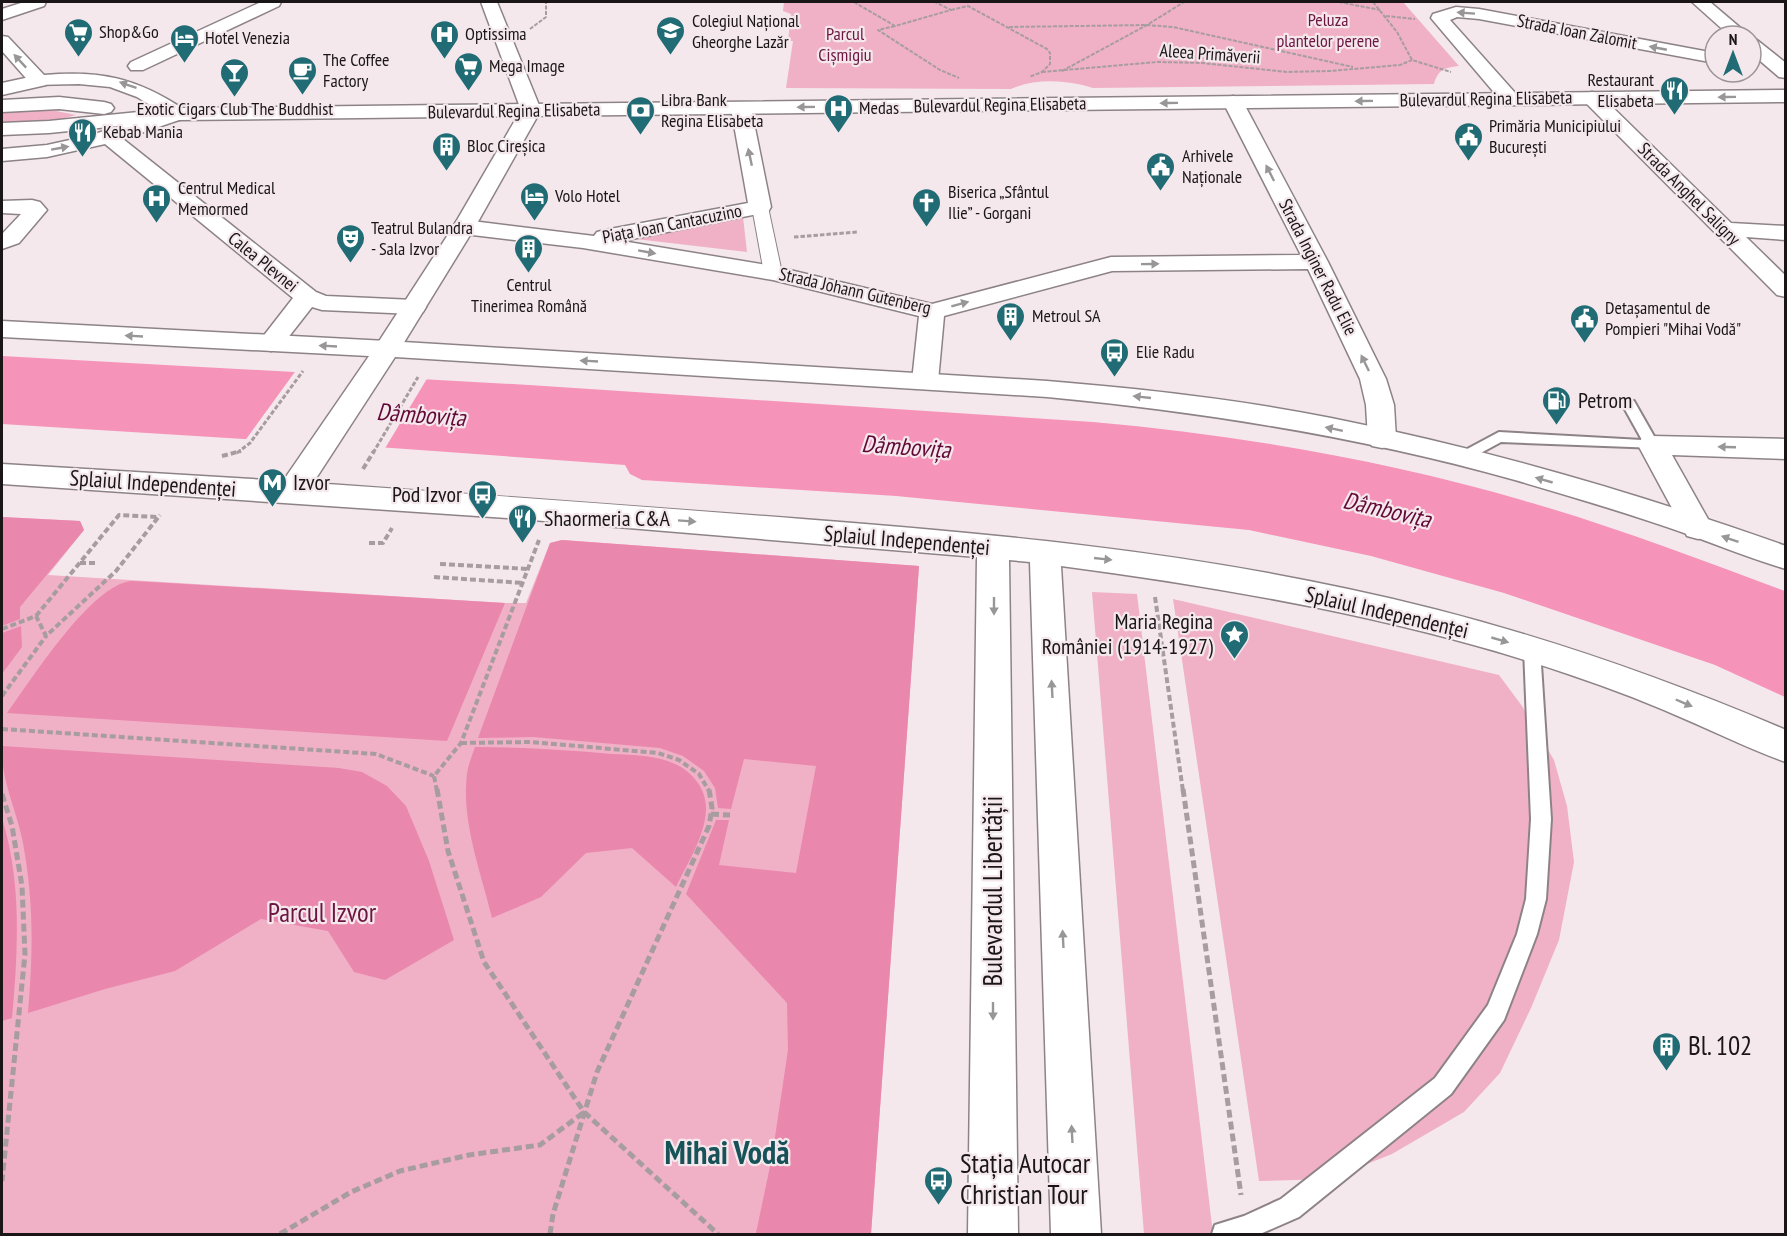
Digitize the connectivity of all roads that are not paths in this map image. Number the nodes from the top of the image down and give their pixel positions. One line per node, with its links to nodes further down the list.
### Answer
1 (38, 2): 5 (main road)
2 (273, 2): 10 (main road)
3 (489, 2): 21 (main road)
4 (1700, 2): 6 (main road)
5 (2, 15)
6 (1727, 24)
7 (2, 41): 13 (main road, one-way to 7)
8 (1763, 54): 12 (main road)
9 (1703, 56): 17 (main road, Strada Ioan Zalomit, one-way to 17)
10 (137, 66)
11 (1763, 68): 12 (main road)
12 (1784, 72)
13 (39, 81): 14 (main road); 22 (main road, one-way to 13)
14 (2, 89)
15 (1785, 96): 16 (main road, Bulevardul Regina Elisabeta, one-way to 16)
16 (1592, 98): 17 (main road, Bulevardul Regina Elisabeta); 29 (main road, Strada Anghel Saligny)
17 (1510, 99): 18 (main road, Bulevardul Regina Elisabeta, one-way to 18)
18 (1233, 102): 20 (main road, Bulevardul Regina Elisabeta, one-way to 20); 33 (main road, Strada Inginer Radu Elie, one-way to 18)
19 (2, 106): 22 (main road)
20 (741, 108): 21 (main road, Bulevardul Regina Elisabeta); 27 (main road, one-way to 20)
21 (531, 110): 22 (main road, Bulevardul Regina Elisabeta); 28 (main road)
22 (178, 114): 23 (main road); 24 (main road)
23 (2, 129)
24 (108, 137): 25 (main road, one-way to 24); 36 (main road, Calea Plevnei)
25 (3, 158)
26 (2, 207): 32 (main road)
27 (760, 207): 31 (main road, Piața Ioan Cantacuzino); 34 (street)
28 (464, 227): 31 (main road, Strada Johann Gutenberg); 37 (main road)
29 (1724, 229): 30 (main road); 35 (main road, Strada Anghel Saligny)
30 (1785, 233)
31 (583, 241): 34 (main road, Strada Johann Gutenberg, one-way to 34)
32 (2, 242)
33 (1316, 262): 38 (main road, Strada Johann Gutenberg, one-way to 33); 44 (main road, Strada Inginer Radu Elie, one-way to 33)
34 (773, 273): 38 (main road, Strada Johann Gutenberg)
35 (1785, 290)
36 (307, 297): 37 (main road, Calea Plevnei); 40 (main road, Calea Plevnei)
37 (414, 307): 41 (main road)
38 (932, 312): 42 (main road)
39 (2, 329): 40 (main road, one-way to 39)
40 (271, 343): 41 (main road, one-way to 40)
41 (382, 356): 42 (main road, one-way to 41); 49 (main road)
42 (925, 381): 44 (main road, one-way to 42)
43 (1629, 404): 45 (lane)
44 (1382, 439): 47 (main road)
45 (1652, 445): 46 (main road, one-way to 45); 47 (lane); 50 (main road)
46 (1785, 449)
47 (1461, 458): 50 (main road, one-way to 47)
48 (2, 474): 49 (main road, Splaiul Independenței)
49 (291, 493): 51 (main road, Splaiul Independenței, one-way to 51)
50 (1698, 528): 53 (main road, one-way to 50)
51 (993, 548): 52 (main road, Splaiul Independenței); 56 (main road, Bulevardul Libertății, one-way to 56)
52 (1045, 553): 54 (main road, Splaiul Independenței, one-way to 54); 57 (main road, one-way to 52)
53 (1785, 558)
54 (1532, 650): 55 (main road, Splaiul Independenței, one-way to 55); 58 (lane)
55 (1785, 747)
56 (993, 1234)
57 (1076, 1234)
58 (1224, 1234)

